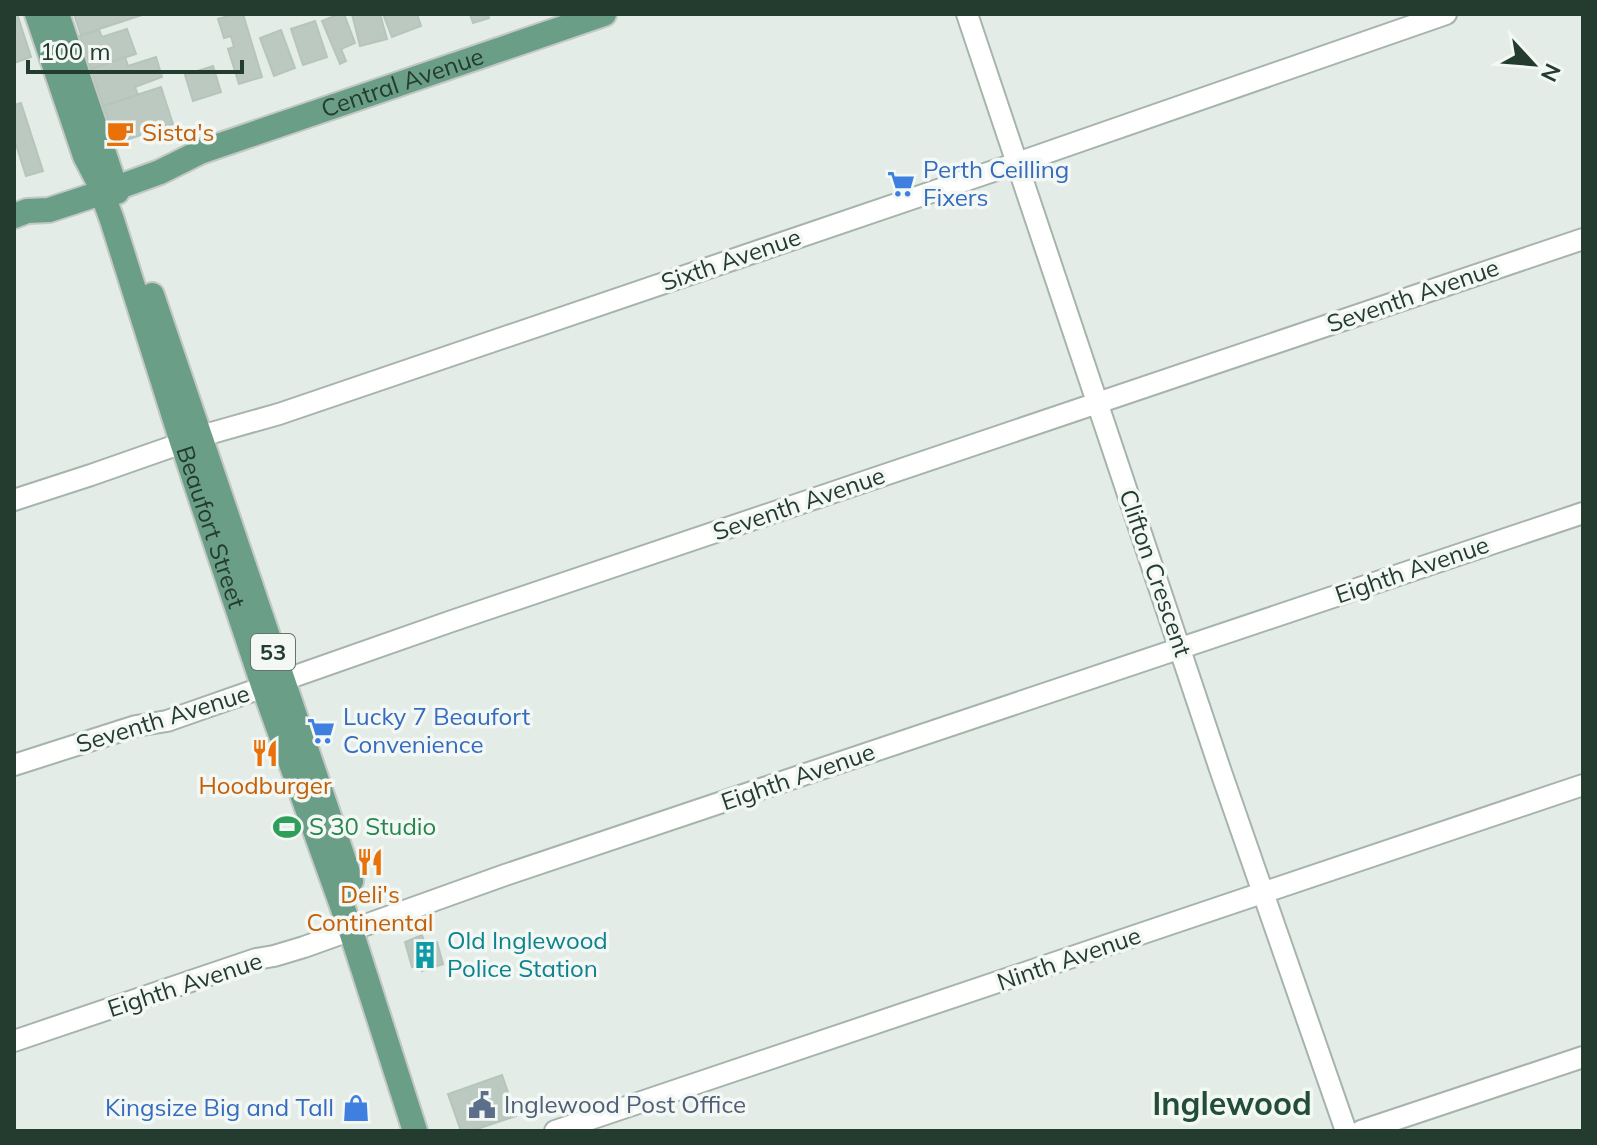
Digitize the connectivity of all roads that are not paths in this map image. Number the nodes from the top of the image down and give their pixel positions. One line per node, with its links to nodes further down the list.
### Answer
1 (37, 14): 7 (main road, Beaufort Street / 53)
2 (57, 14): 7 (main road, Beaufort Street / 53)
3 (604, 14): 7 (main road, Central Avenue)
4 (967, 14): 6 (street, Clifton Crescent)
5 (1446, 14): 6 (street, Sixth Avenue)
6 (1017, 163): 10 (street, Clifton Crescent); 11 (street, Sixth Avenue)
7 (106, 183): 8 (main road, Central Avenue); 11 (main road, Beaufort Street / 53)
8 (20, 213)
9 (1583, 239): 10 (street, Seventh Avenue)
10 (1097, 403): 14 (street, Clifton Crescent); 15 (street, Seventh Avenue)
11 (191, 440): 12 (street, Sixth Avenue); 15 (main road, Beaufort Street / 53)
12 (14, 500)
13 (1583, 513): 14 (street, Eighth Avenue)
14 (1180, 648): 18 (street, Clifton Crescent); 19 (street, Eighth Avenue)
15 (273, 684): 16 (street, Seventh Avenue); 19 (main road, Beaufort Street / 53)
16 (14, 765)
17 (1583, 785): 18 (street, Ninth Avenue)
18 (1263, 893): 24 (street, Ninth Avenue); 25 (street, Clifton Crescent)
19 (358, 928): 20 (street, Eighth Avenue); 22 (main road, Beaufort Street / 53); 23 (main road, Beaufort Street / 53)
20 (14, 1041)
21 (1583, 1057): 26 (street)
22 (415, 1131)
23 (432, 1131)
24 (555, 1131)
25 (1346, 1131)
26 (1361, 1131)

